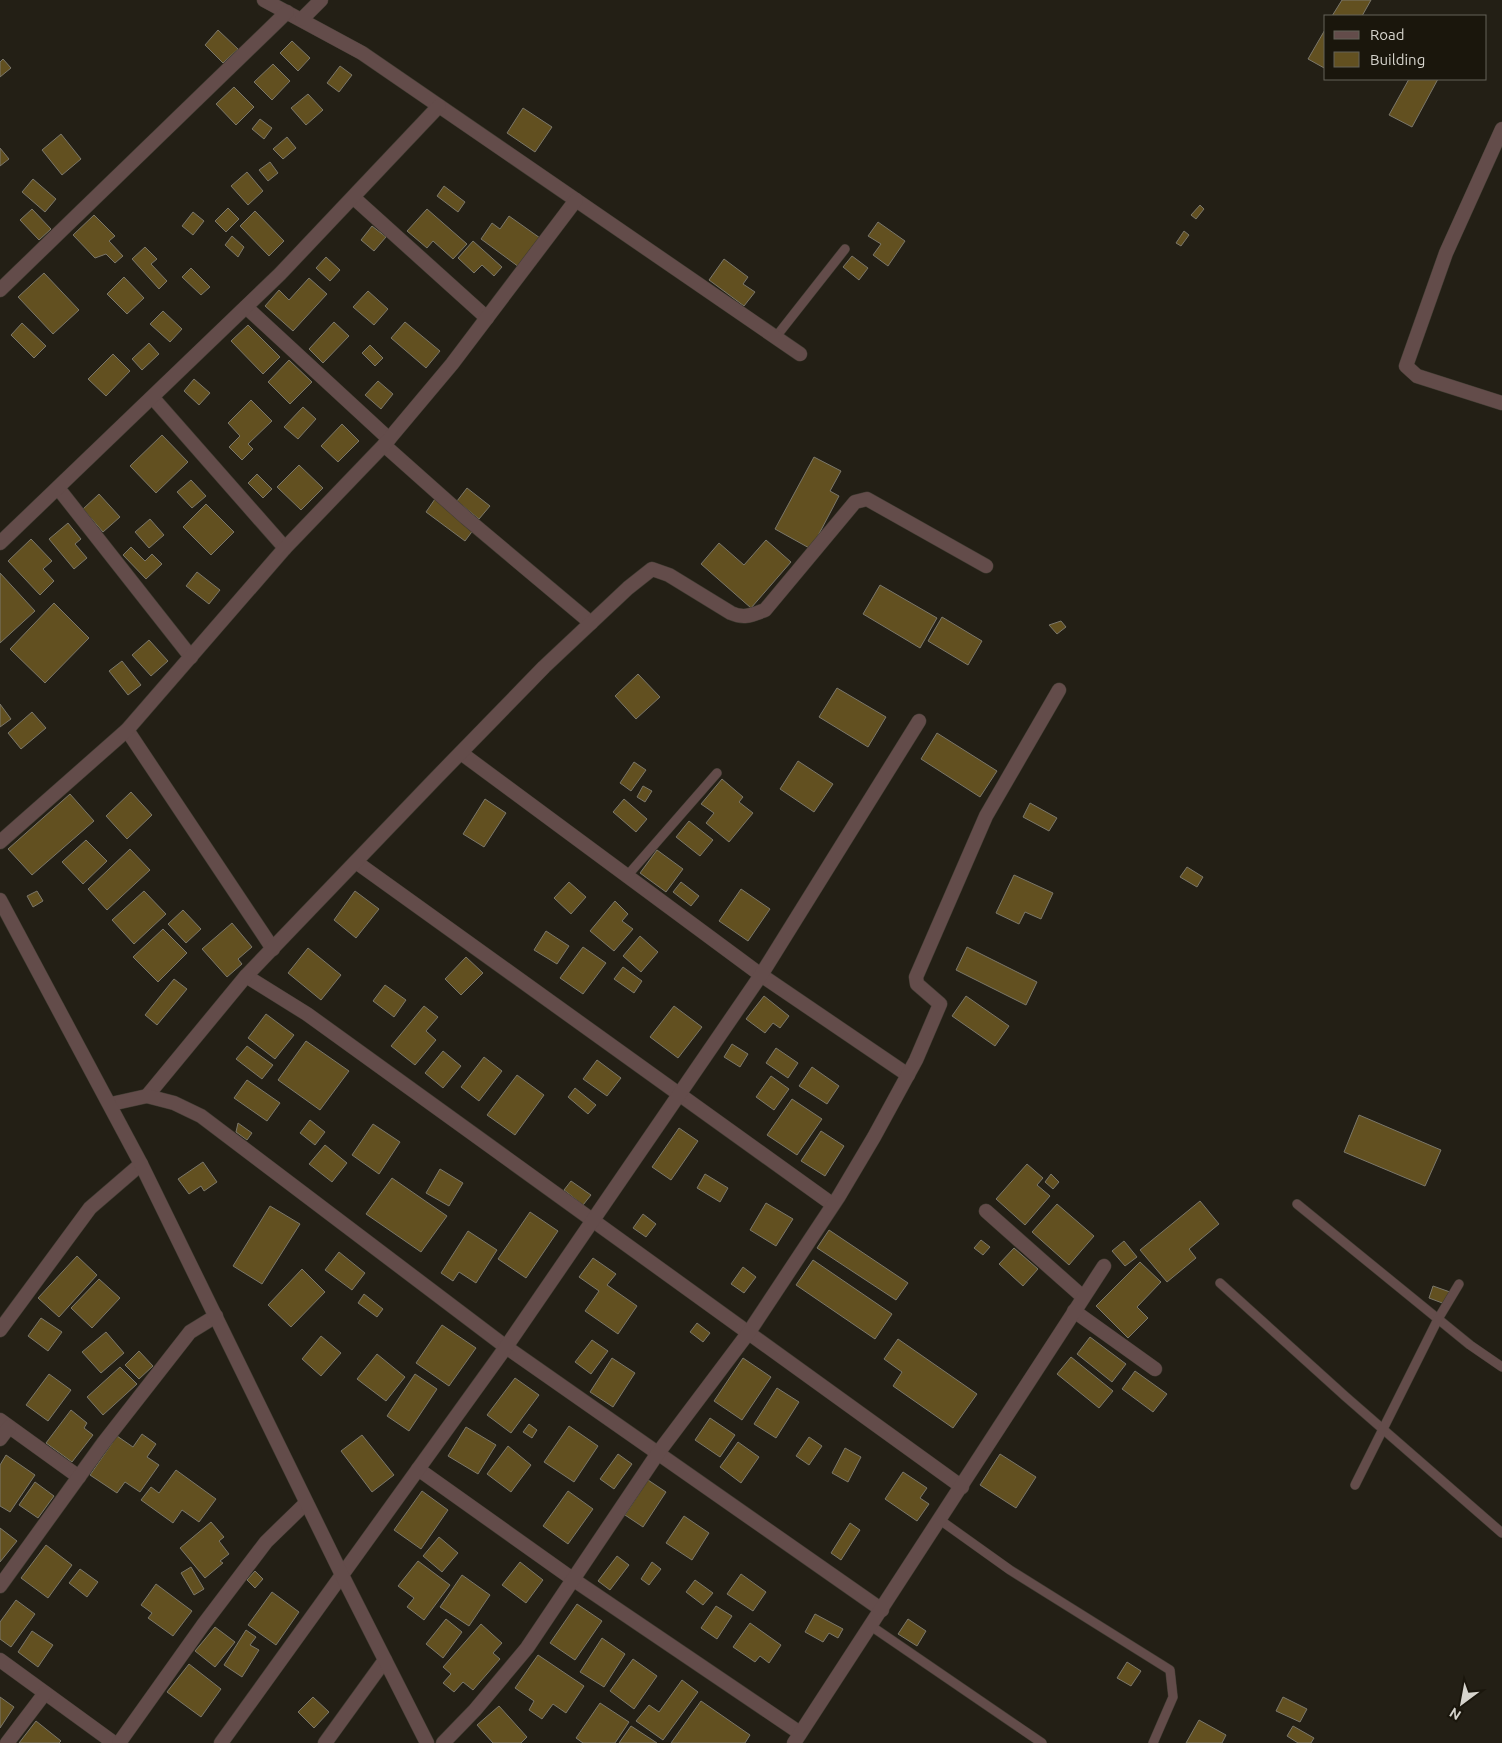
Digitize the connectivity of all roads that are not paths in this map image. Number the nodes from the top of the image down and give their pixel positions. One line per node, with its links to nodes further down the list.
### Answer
1 (264, 0): 3 (street)
2 (320, 0): 4 (street)
3 (287, 12): 4 (street); 10 (street)
4 (302, 19): 5 (street)
5 (440, 106): 7 (street); 8 (street)
6 (1502, 129): 16 (street)
7 (354, 198): 11 (street); 12 (street)
8 (576, 200): 12 (street); 13 (street)
9 (845, 249): 13 (lane)
10 (0, 290)
11 (246, 307): 15 (street); 17 (street)
12 (487, 318): 17 (street)
13 (775, 338): 14 (street)
14 (800, 354)
15 (153, 398): 18 (street); 20 (street)
16 (1502, 403)
17 (387, 442): 20 (street); 22 (street)
18 (58, 488): 19 (street); 23 (street)
19 (0, 543)
20 (285, 548): 23 (street)
21 (986, 566): 22 (street)
22 (591, 623): 27 (street)
23 (191, 657): 26 (street)
24 (1059, 690): 36 (street)
25 (919, 721): 34 (street)
26 (127, 730): 29 (street); 33 (street)
27 (461, 753): 30 (street); 31 (street)
28 (717, 773): 31 (lane)
29 (0, 842)
30 (356, 862): 33 (street); 37 (street)
31 (627, 876): 34 (street)
32 (0, 900): 39 (street)
33 (273, 949): 35 (street)
34 (761, 975): 36 (street); 37 (street)
35 (246, 976): 38 (street); 44 (street)
36 (908, 1075): 41 (street)
37 (679, 1093): 41 (street); 44 (street)
38 (147, 1096): 39 (street); 54 (street)
39 (111, 1104): 40 (street)
40 (141, 1164): 50 (street); 52 (street)
41 (832, 1204): 53 (street)
42 (1297, 1204): 51 (lane)
43 (986, 1211): 48 (street)
44 (593, 1221): 53 (street); 54 (street)
45 (1104, 1266): 48 (street)
46 (1220, 1283): 58 (lane)
47 (1459, 1284): 51 (lane)
48 (1083, 1297): 49 (street)
49 (1074, 1311): 56 (street); 64 (street)
50 (216, 1316): 62 (street); 65 (street)
51 (1438, 1319): 55 (lane); 58 (lane)
52 (0, 1330)
53 (749, 1332): 60 (street); 64 (street)
54 (506, 1347): 60 (street); 61 (street)
55 (1502, 1367)
56 (1155, 1369)
57 (4, 1423): 59 (street); 62 (street)
58 (1382, 1428): 63 (lane); 67 (lane)
59 (0, 1439)
60 (658, 1453): 69 (street); 71 (street)
61 (418, 1469): 68 (street); 69 (street)
62 (79, 1477): 70 (street)
63 (1355, 1485)
64 (962, 1487): 66 (street)
65 (306, 1503): 68 (street); 79 (street)
66 (940, 1520): 71 (street); 85 (lane)
67 (1502, 1533)
68 (342, 1575): 74 (street); 80 (street)
69 (574, 1580): 76 (street); 83 (street)
70 (0, 1586)
71 (882, 1610): 72 (street)
72 (871, 1626): 76 (street); 84 (lane)
73 (0, 1660): 75 (street)
74 (385, 1660): 81 (street); 82 (street)
75 (44, 1693): 77 (street); 78 (street)
76 (797, 1740)
77 (7, 1743)
78 (114, 1743)
79 (119, 1743)
80 (221, 1743)
81 (325, 1743)
82 (428, 1743)
83 (443, 1743)
84 (1042, 1743)
85 (1153, 1743)

